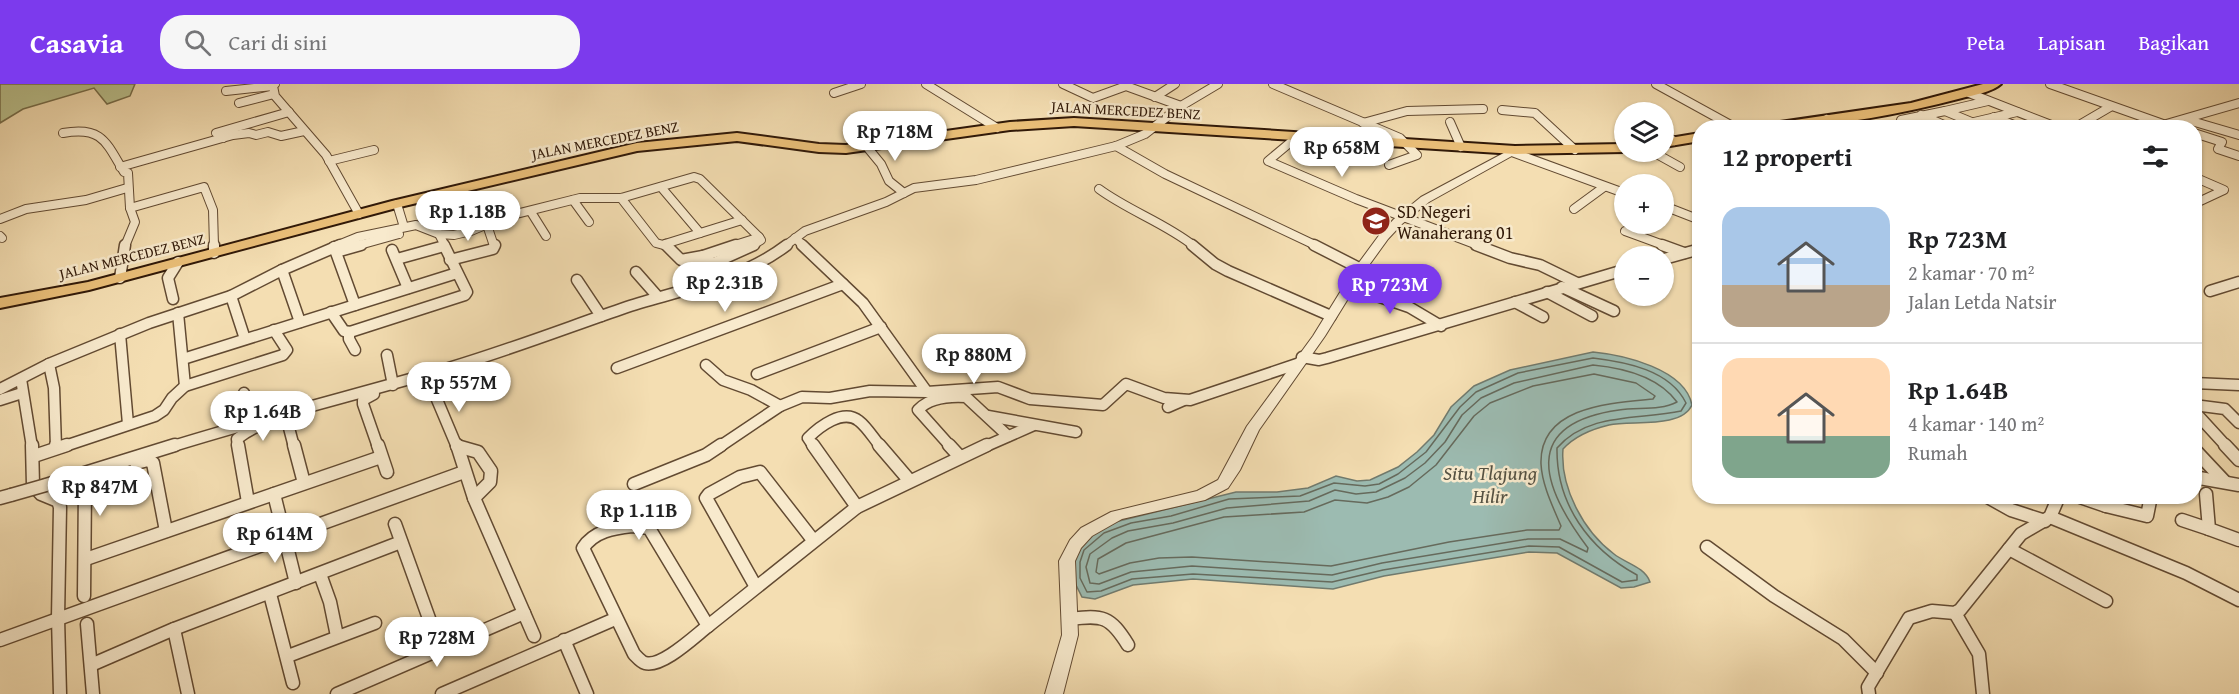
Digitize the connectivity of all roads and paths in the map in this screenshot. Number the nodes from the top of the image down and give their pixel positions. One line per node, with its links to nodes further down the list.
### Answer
1 (861, 84): 12 (street)
2 (926, 84): 45 (street)
3 (1063, 84): 14 (street)
4 (1175, 84): 14 (street)
5 (1218, 84): 18 (street)
6 (1273, 84): 41 (street)
7 (1656, 84): 29 (street)
8 (1995, 84): 13 (main road)
9 (2050, 84): 19 (street)
10 (274, 88): 11 (street); 16 (street); 24 (street)
11 (226, 91)
12 (834, 93)
13 (1969, 93): 15 (street); 20 (main road)
14 (1155, 97): 18 (street)
15 (1989, 101): 23 (street); 25 (street)
16 (239, 103)
17 (2239, 103): 39 (street)
18 (1181, 106): 44 (street)
19 (2110, 107): 37 (street); 38 (street)
20 (1905, 108): 26 (street); 28 (main road)
21 (1483, 109): 41 (street)
22 (1502, 110): 61 (street)
23 (1945, 111): 26 (street); 33 (street)
24 (289, 112): 46 (street); 53 (street)
25 (2018, 112): 27 (street); 36 (street)
26 (1921, 115): 31 (street); 32 (street)
27 (1994, 117): 34 (street); 35 (street)
28 (1827, 119): 30 (main road)
29 (1721, 120)
30 (1820, 120)
31 (1902, 120)
32 (1933, 120)
33 (1969, 120)
34 (1982, 120)
35 (2001, 120)
36 (2038, 120)
37 (2088, 120)
38 (2152, 120)
39 (2188, 120)
40 (1450, 122): 58 (street)
41 (1363, 123): 55 (street)
42 (2202, 124): 50 (street)
43 (272, 126): 48 (street)
44 (1156, 127): 45 (main road, JALAN MERCEDEZ BENZ); 51 (main road, JALAN MERCEDEZ BENZ); 56 (street)
45 (997, 128): 57 (main road, JALAN MERCEDEZ BENZ)
46 (304, 131): 48 (street); 64 (street)
47 (63, 133): 67 (street)
48 (249, 133): 53 (street)
49 (2202, 135): 63 (street)
50 (2239, 135)
51 (1298, 136): 55 (main road, JALAN MERCEDEZ BENZ); 85 (street)
52 (1692, 137): 54 (main road)
53 (223, 138): 67 (street)
54 (1674, 139)
55 (1408, 144): 58 (main road, JALAN MERCEDEZ BENZ); 66 (street)
56 (1116, 146): 75 (street); 109 (street)
57 (867, 147): 75 (street); 79 (main road, JALAN MERCEDEZ BENZ)
58 (1461, 147): 62 (main road, JALAN MERCEDEZ BENZ)
59 (1614, 148): 61 (main road, JALAN MERCEDEZ BENZ)
60 (374, 150): 64 (street)
61 (1575, 150): 62 (main road, JALAN MERCEDEZ BENZ)
62 (1514, 151): 71 (street); 85 (street)
63 (2239, 156)
64 (329, 160): 84 (street)
65 (1671, 162): 68 (street)
66 (1389, 165)
67 (120, 167): 72 (street)
68 (1680, 167)
69 (2202, 180): 78 (street)
70 (661, 187): 76 (street); 88 (street); 93 (street)
71 (1604, 187): 74 (street); 81 (street)
72 (128, 188): 80 (street); 87 (street)
73 (1099, 189): 134 (street)
74 (1614, 190)
75 (904, 193): 97 (street)
76 (621, 198): 77 (street); 98 (street)
77 (573, 201): 83 (street); 89 (street)
78 (2202, 201)
79 (397, 204): 84 (main road, JALAN MERCEDEZ BENZ); 92 (street)
80 (130, 208): 102 (street); 114 (street)
81 (1574, 209)
82 (1674, 210): 86 (street)
83 (531, 212): 90 (street); 96 (street)
84 (359, 214): 102 (main road, JALAN MERCEDEZ BENZ)
85 (1403, 216): 109 (street); 117 (street)
86 (1692, 217)
87 (0, 219)
88 (742, 220): 93 (street); 98 (street)
89 (589, 222)
90 (487, 225): 94 (street); 107 (street)
91 (423, 226): 92 (street); 94 (street); 100 (street)
92 (404, 227): 100 (street)
93 (700, 233): 98 (street)
94 (439, 234): 99 (street)
95 (1633, 234): 104 (street)
96 (546, 236)
97 (795, 238): 118 (street); 125 (street)
98 (665, 244)
99 (444, 246): 106 (street); 107 (street)
100 (335, 250): 110 (street); 129 (street)
101 (392, 250): 106 (street)
102 (214, 252): 108 (main road, JALAN MERCEDEZ BENZ)
103 (1692, 252): 104 (street)
104 (1684, 254): 105 (street)
105 (1674, 256)
106 (397, 260): 121 (street)
107 (450, 260): 112 (street)
108 (178, 262): 114 (main road, JALAN MERCEDEZ BENZ); 126 (street)
109 (1359, 268): 119 (street)
110 (282, 270): 124 (street); 137 (street)
111 (636, 272): 125 (street)
112 (457, 273): 121 (street); 141 (street)
113 (1614, 273): 117 (street)
114 (120, 278): 128 (main road, JALAN MERCEDEZ BENZ)
115 (577, 280): 133 (street)
116 (2239, 282): 122 (street)
117 (1577, 283): 120 (street)
118 (843, 284): 139 (street); 150 (street)
119 (1348, 286): 134 (street); 138 (street)
120 (1562, 287): 123 (street); 130 (street)
121 (408, 288): 129 (street)
122 (2210, 291)
123 (1546, 292): 127 (street); 135 (street)
124 (231, 296): 132 (street); 143 (street)
125 (658, 297): 133 (street)
126 (173, 299)
127 (1515, 302): 136 (street); 138 (street)
128 (0, 303)
129 (354, 305): 131 (street)
130 (1614, 311)
131 (331, 312): 137 (street); 141 (street)
132 (178, 313): 142 (street); 146 (street)
133 (601, 316): 153 (street)
134 (1331, 316): 147 (street)
135 (1592, 316)
136 (1543, 317)
137 (300, 322): 140 (street)
138 (1441, 326): 147 (street)
139 (881, 327): 151 (street); 158 (street)
140 (274, 330): 143 (street); 155 (street)
141 (349, 332): 144 (street)
142 (120, 334): 148 (street); 170 (street)
143 (245, 339): 146 (street)
144 (355, 350)
145 (387, 355): 153 (street)
146 (183, 359): 155 (street)
147 (1299, 361): 162 (street); 222 (street)
148 (49, 364): 152 (street); 175 (street)
149 (706, 365): 163 (street)
150 (617, 368)
151 (757, 374)
152 (21, 379): 157 (street); 159 (street)
153 (393, 384): 168 (street)
154 (2202, 384): 156 (street)
155 (185, 386): 170 (street)
156 (2239, 386)
157 (0, 389)
158 (927, 392): 162 (street); 163 (street)
159 (22, 393): 161 (street); 176 (street)
160 (244, 393): 168 (street)
161 (0, 400)
162 (1184, 400): 165 (street)
163 (780, 406): 187 (street)
164 (2202, 406): 169 (street)
165 (1168, 407)
166 (988, 416): 171 (street); 173 (street); 177 (street)
167 (2202, 420): 180 (street)
168 (246, 423): 191 (street, bridge)
169 (2239, 423)
170 (128, 424): 175 (street)
171 (1034, 425): 172 (street); 173 (street)
172 (1076, 432)
173 (1008, 436): 177 (street)
174 (457, 446): 178 (street); 182 (street); 192 (street)
175 (56, 448): 176 (street)
176 (34, 456): 220 (street)
177 (960, 457): 184 (street)
178 (381, 458): 181 (street); 186 (street)
179 (2202, 458): 185 (street)
180 (2239, 460)
181 (387, 472)
182 (464, 472): 192 (street); 204 (street)
183 (2202, 478): 185 (street)
184 (909, 480): 198 (street); 198 (street)
185 (2225, 482): 188 (street)
186 (304, 483): 189 (street); 193 (street)
187 (634, 484)
188 (2239, 485)
189 (274, 494): 193 (street); 204 (street)
190 (2206, 494): 202 (street)
191 (5, 497)
192 (474, 498): 218 (street)
193 (248, 502): 203 (street)
194 (2001, 504): 199 (street)
195 (2056, 504): 199 (street)
196 (2114, 504): 197 (street)
197 (2149, 504)
198 (857, 507): 205 (street)
199 (2048, 519): 209 (street); 216 (street)
200 (2182, 520): 202 (street)
201 (395, 524): 207 (street)
202 (2209, 529): 206 (street)
203 (166, 531): 210 (street); 210 (street)
204 (284, 538): 212 (street); 220 (street)
205 (813, 540): 213 (street); 213 (street)
206 (2239, 540)
207 (401, 542): 211 (street); 232 (street)
208 (1707, 547): 235 (street)
209 (2009, 549): 217 (street); 219 (street)
210 (86, 558): 215 (street)
211 (320, 574): 212 (street); 227 (street)
212 (296, 583): 214 (street)
213 (756, 586): 225 (street)
214 (270, 594): 226 (street); 233 (street)
215 (84, 596)
216 (2239, 600)
217 (2106, 601)
218 (524, 613): 228 (street); 232 (street)
219 (1955, 613): 235 (street); 245 (street)
220 (58, 618): 229 (street); 237 (street)
221 (615, 619): 225 (street); 225 (street); 230 (street)
222 (1070, 619): 231 (street); 243 (street)
223 (375, 623): 227 (street)
224 (87, 624): 234 (street)
225 (708, 627)
226 (174, 629): 234 (street); 239 (street)
227 (337, 636): 233 (street)
228 (534, 636)
229 (0, 640)
230 (564, 640): 241 (street); 242 (street)
231 (1128, 645)
232 (440, 650): 240 (street)
233 (288, 656): 236 (street)
234 (92, 664): 238 (street)
235 (1877, 673): 244 (street)
236 (292, 683)
237 (60, 694)
238 (93, 694)
239 (188, 694)
240 (337, 694)
241 (442, 694)
242 (587, 694)
243 (1054, 694)
244 (1869, 694)
245 (1983, 694)

